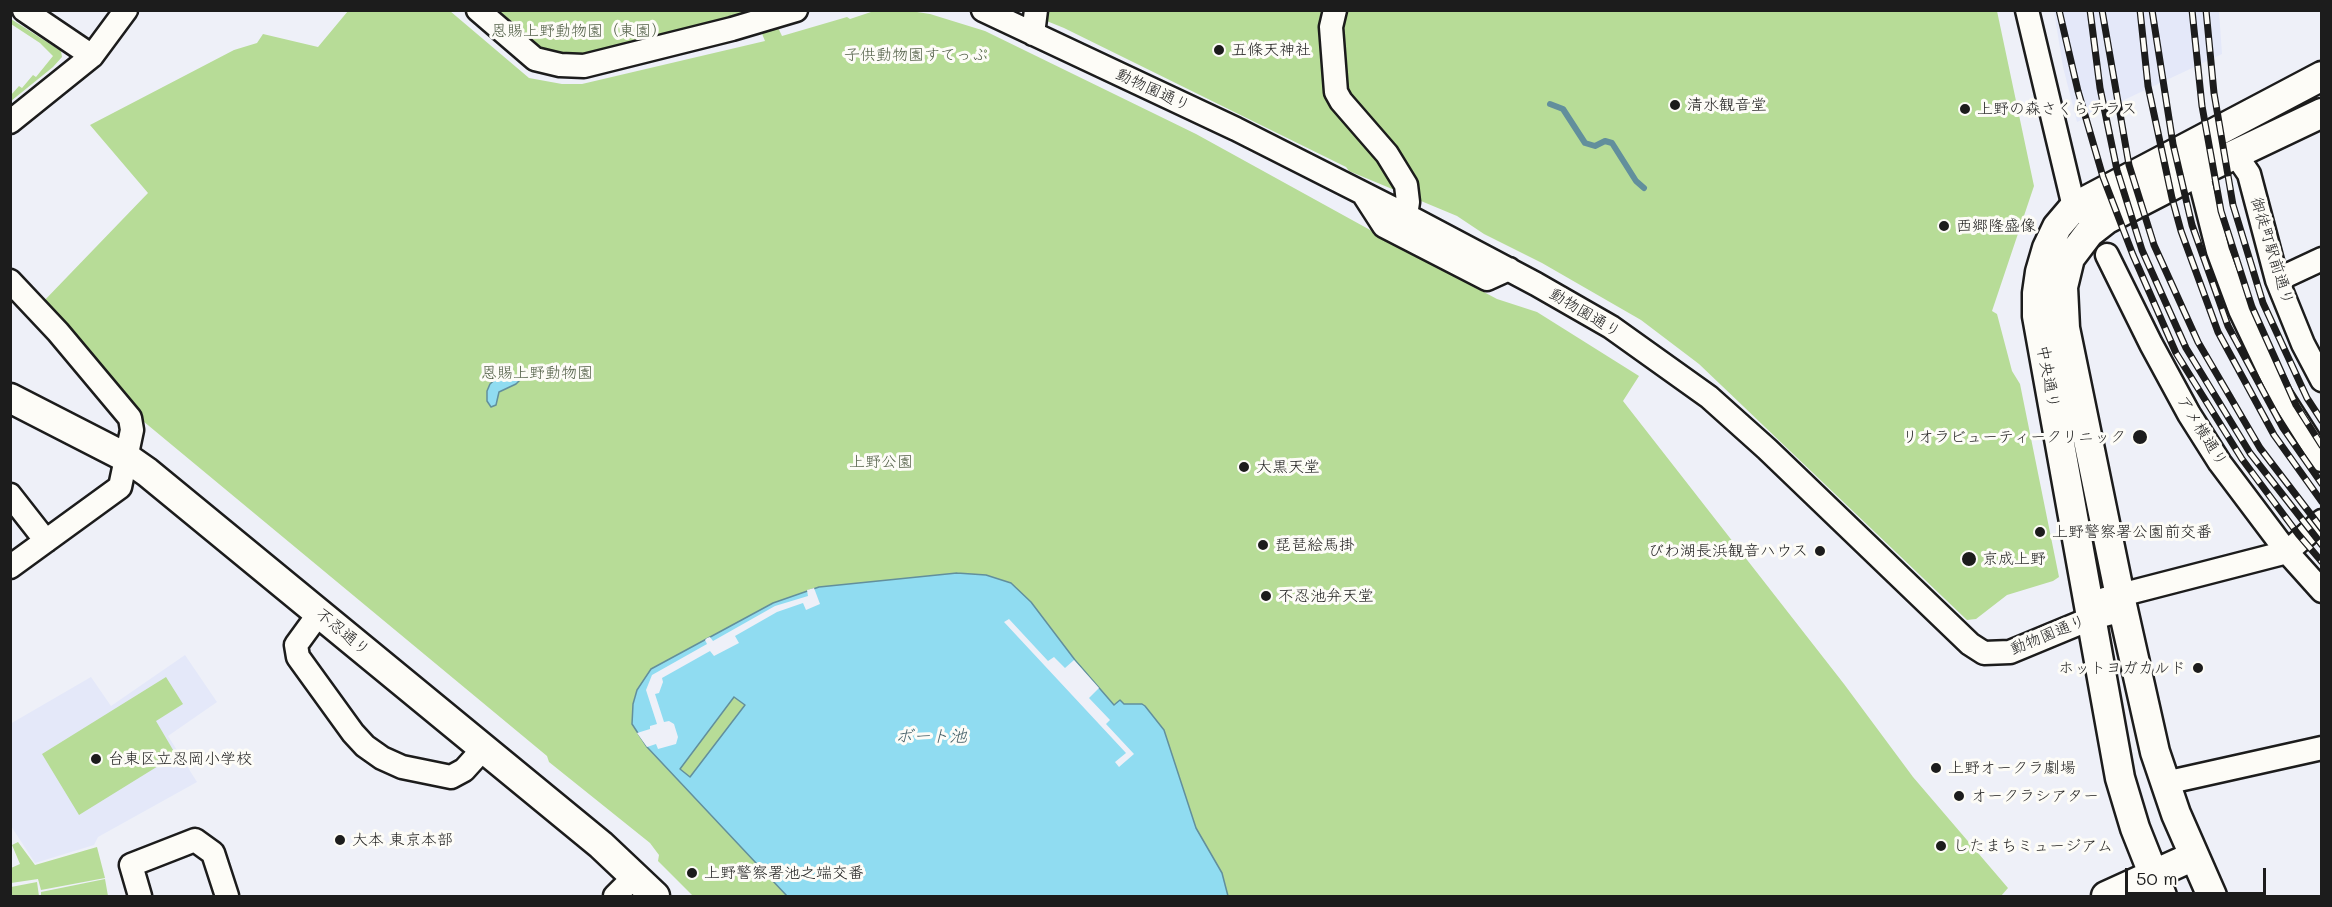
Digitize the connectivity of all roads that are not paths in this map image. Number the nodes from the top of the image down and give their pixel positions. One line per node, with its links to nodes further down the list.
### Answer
1 (24, 10): 10 (street)
2 (126, 10): 10 (street)
3 (478, 10): 4 (street)
4 (796, 10)
5 (982, 10): 9 (street, 動物園通り)
6 (1036, 10): 9 (street)
7 (1335, 10): 18 (street)
8 (2027, 10): 17 (street)
9 (1033, 34): 16 (street, 動物園通り)
10 (92, 56): 13 (street)
11 (2322, 76): 17 (main road, 中央通り)
12 (2322, 113): 14 (main road, 中央通り)
13 (10, 122)
14 (2236, 155): 15 (main road, 中央通り); 23 (street, 御徒町駅前通り)
15 (2198, 172): 19 (main road, 中央通り); 28 (street)
16 (1364, 194): 18 (street, 動物園通り); 22 (street)
17 (2074, 207): 19 (street); 36 (main road, 中央通り)
18 (1406, 215): 22 (street, 動物園通り)
19 (2100, 224): 35 (main road, 中央通り)
20 (2107, 255): 32 (street, アメ横通り)
21 (2322, 259): 23 (street)
22 (1509, 269): 36 (street, 動物園通り)
23 (2277, 280): 25 (street, 御徒町駅前通り)
24 (10, 281): 27 (street)
25 (2322, 380)
26 (10, 398): 27 (main road, 不忍通り)
27 (126, 458): 31 (street); 37 (main road, 不忍通り)
28 (2322, 460)
29 (10, 495): 31 (street)
30 (2322, 521): 32 (street)
31 (46, 541): 33 (street)
32 (2287, 552): 34 (street, アメ横通り); 35 (street, 動物園通り)
33 (10, 567)
34 (2322, 591)
35 (2121, 603): 36 (street, 動物園通り); 40 (main road, 中央通り)
36 (2091, 610): 43 (main road, 中央通り)
37 (320, 612): 38 (main road, 不忍通り); 38 (street)
38 (483, 748): 42 (main road, 不忍通り)
39 (2322, 748): 40 (street)
40 (2165, 783): 41 (main road, 中央通り)
41 (2194, 856): 43 (main road); 49 (main road, 中央通り)
42 (634, 876): 46 (street); 47 (main road, 不忍通り)
43 (2158, 885): 48 (main road)
44 (140, 897): 45 (street)
45 (227, 897)
46 (615, 897)
47 (655, 897)
48 (2106, 897)
49 (2212, 897)

